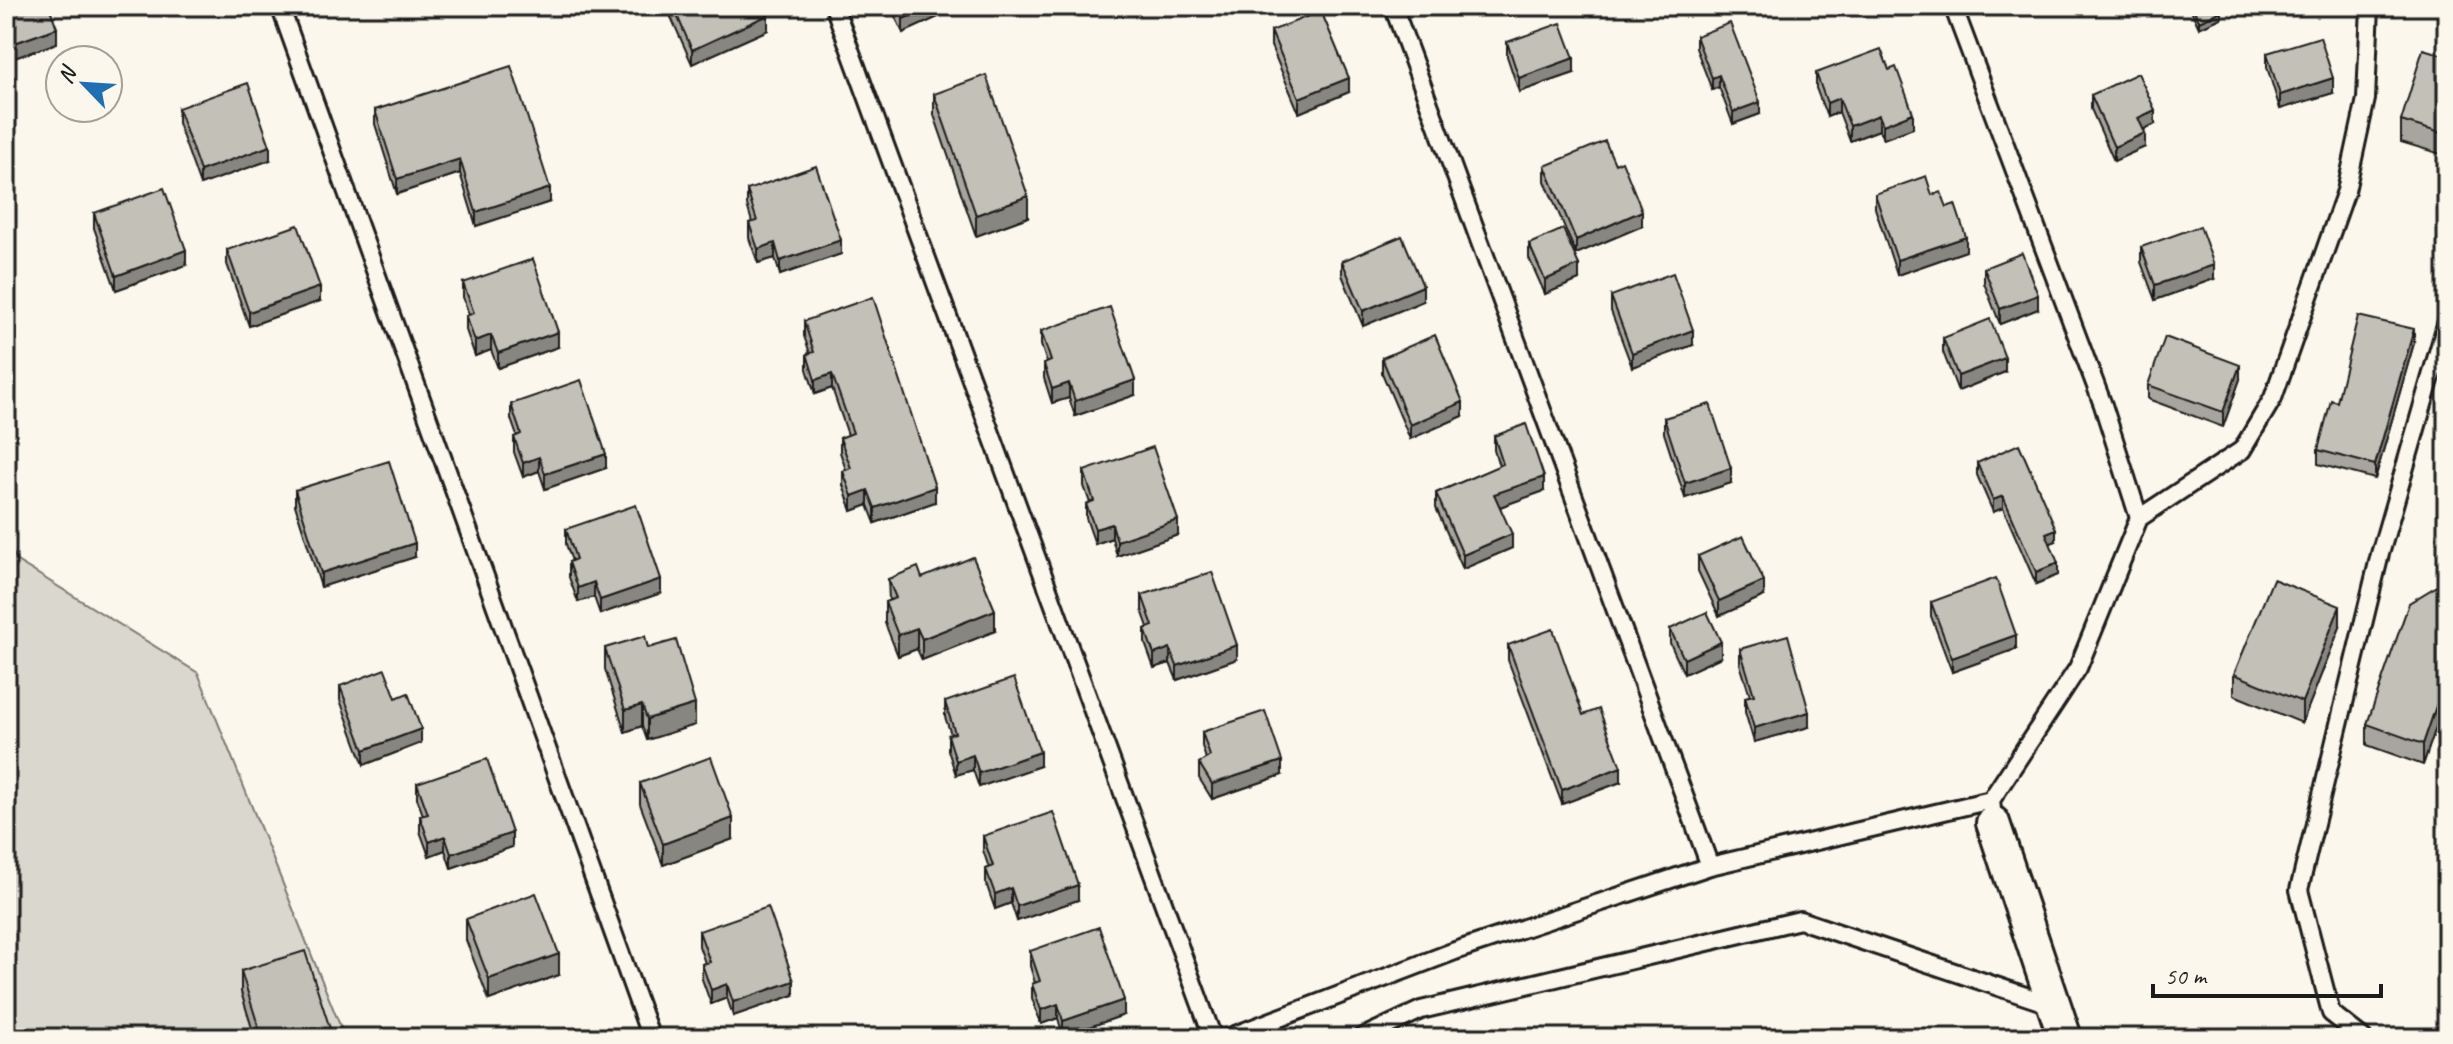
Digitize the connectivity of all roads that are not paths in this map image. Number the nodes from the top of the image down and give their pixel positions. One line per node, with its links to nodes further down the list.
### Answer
1 (280, 6): 11 (lane)
2 (834, 6): 12 (lane)
3 (1393, 6): 9 (lane)
4 (1953, 6): 7 (lane)
5 (2370, 6): 7 (lane)
6 (2447, 321): 16 (lane)
7 (2139, 518): 8 (lane)
8 (1992, 812): 9 (lane); 10 (street)
9 (1710, 866): 13 (lane)
10 (2056, 1006): 14 (lane); 15 (street)
11 (651, 1038)
12 (1213, 1038)
13 (1227, 1038)
14 (1361, 1038)
15 (2065, 1038)
16 (2363, 1038)

